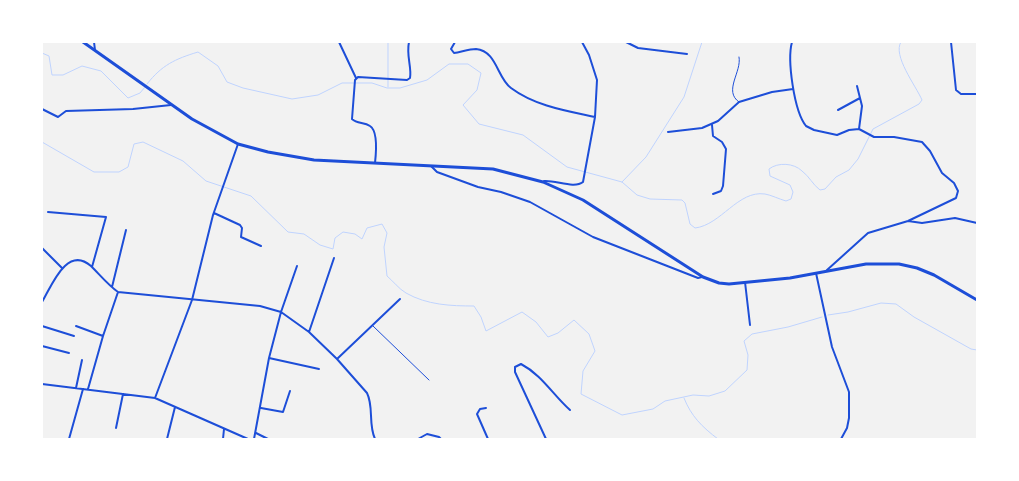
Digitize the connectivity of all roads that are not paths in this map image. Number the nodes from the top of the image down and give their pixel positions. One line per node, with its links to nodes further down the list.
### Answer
1 (83, 42): 10 (main road)
2 (94, 42): 10 (street)
3 (338, 42): 13 (street)
4 (409, 42): 13 (street)
5 (455, 42): 22 (street)
6 (582, 42): 22 (street)
7 (626, 42): 11 (street)
8 (792, 42): 15 (street)
9 (951, 42): 16 (street)
10 (94, 50): 19 (main road)
11 (687, 54)
12 (739, 57): 18 (lane)
13 (356, 79): 27 (street)
14 (857, 86): 17 (street)
15 (793, 89): 18 (street); 24 (street)
16 (977, 94)
17 (860, 98): 21 (street); 24 (street)
18 (739, 102): 23 (street)
19 (171, 105): 20 (street); 26 (main road)
20 (42, 109)
21 (838, 110)
22 (595, 117): 29 (street)
23 (712, 125): 25 (street); 30 (street)
24 (859, 129): 33 (street)
25 (668, 132)
26 (238, 144): 27 (main road); 32 (street)
27 (375, 163): 28 (main road)
28 (431, 165): 29 (main road); 44 (street)
29 (543, 182): 44 (main road)
30 (713, 194)
31 (48, 212): 40 (street)
32 (214, 213): 36 (street); 49 (street)
33 (908, 221): 34 (street); 42 (street)
34 (977, 223)
35 (126, 230): 46 (street)
36 (261, 246)
37 (42, 248): 41 (street)
38 (334, 258): 57 (street)
39 (297, 266): 52 (street)
40 (92, 267): 41 (street); 46 (street)
41 (62, 268): 51 (street)
42 (827, 270): 43 (main road); 50 (main road)
43 (816, 273): 45 (main road); 92 (street)
44 (703, 277): 45 (main road)
45 (745, 282): 54 (street)
46 (112, 288): 47 (street)
47 (118, 292): 49 (street); 59 (street)
48 (400, 299): 53 (street)
49 (192, 300): 52 (street); 73 (street)
50 (977, 300)
51 (42, 302)
52 (281, 312): 57 (street); 62 (street)
53 (373, 325): 63 (street); 66 (lane)
54 (750, 325)
55 (42, 326): 58 (street)
56 (76, 326): 59 (street)
57 (309, 332): 63 (street)
58 (74, 336)
59 (103, 336): 70 (street)
60 (42, 346): 61 (street)
61 (69, 353)
62 (269, 358): 65 (street); 75 (street)
63 (337, 359): 87 (street)
64 (82, 360): 68 (street)
65 (319, 369)
66 (429, 380)
67 (42, 384): 68 (street)
68 (76, 388): 69 (street)
69 (83, 389): 70 (street); 81 (street)
70 (88, 389): 72 (street)
71 (290, 391): 75 (street)
72 (123, 394): 73 (street); 78 (street)
73 (155, 398): 74 (street)
74 (175, 407): 79 (street); 82 (street)
75 (261, 408): 80 (street)
76 (486, 408): 90 (street)
77 (570, 410): 91 (street)
78 (116, 428)
79 (224, 429): 83 (street); 84 (street)
80 (256, 433): 85 (street); 86 (street)
81 (69, 439)
82 (167, 439)
83 (222, 439)
84 (248, 439)
85 (254, 439)
86 (268, 439)
87 (375, 439)
88 (418, 439): 89 (street)
89 (441, 439)
90 (488, 439)
91 (546, 439)
92 (841, 439)

